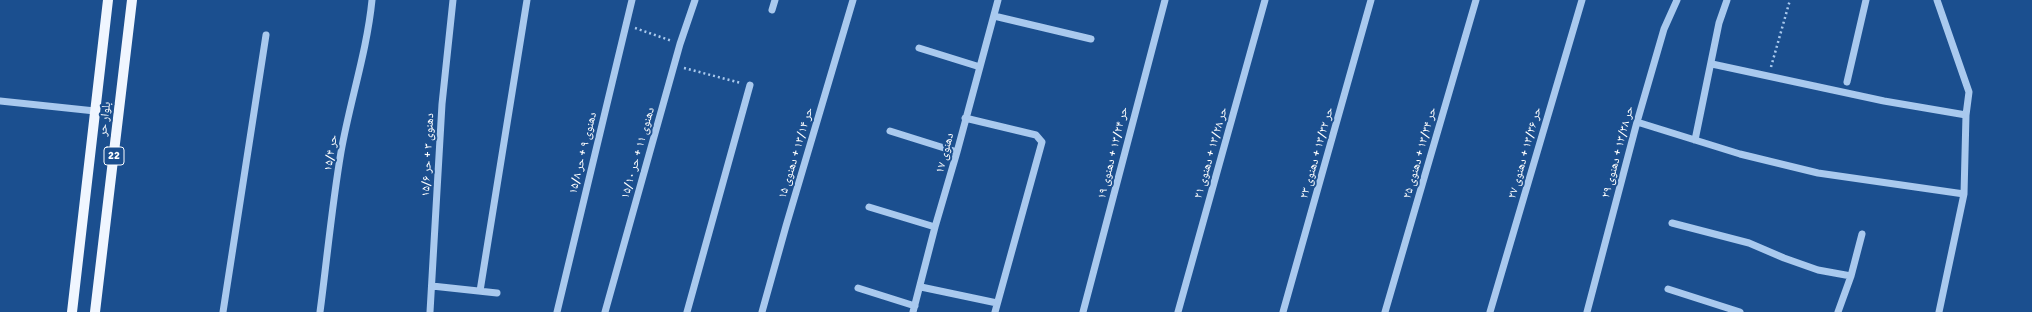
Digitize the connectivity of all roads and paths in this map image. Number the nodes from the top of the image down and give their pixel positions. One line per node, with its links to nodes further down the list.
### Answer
1 (108, 0): 35 (main road, بلوار حر / 22)
2 (132, 0): 57 (main road, بلوار حر / 22)
3 (372, 0): 59 (street, حر ۱۵/۴)
4 (453, 0): 48 (street, دهنوی ۳ + حر ۱۵/۶)
5 (527, 0): 52 (street)
6 (632, 0): 23 (street, دهنوی ۹ + حر ۱۵/۸)
7 (695, 0): 26 (street, دهنوی ۱۱ + حر ۱۵/۱۰)
8 (775, 0): 21 (street)
9 (853, 0): 64 (street, حر ۱۳/۱۴ + دهنوی ۱۵)
10 (998, 0): 22 (street, دهنوی ۱۷)
11 (1165, 0): 66 (street, حر ۱۳/۲۴ + دهنوی ۱۹)
12 (1265, 0): 67 (street, حر ۱۳/۲۸ + دهنوی ۲۱)
13 (1371, 0): 68 (street, حر ۱۳/۳۲ + دهنوی ۲۳)
14 (1476, 0): 69 (street, حر ۱۳/۳۴ + دهنوی ۲۵)
15 (1582, 0): 70 (street, حر ۱۳/۳۶ + دهنوی ۲۷)
16 (1677, 0): 38 (street, حر ۱۳/۳۸ + دهنوی ۲۹)
17 (1728, 0): 28 (street)
18 (1790, 0): 31 (path)
19 (1866, 0): 32 (street)
20 (1937, 0): 36 (street)
21 (772, 10)
22 (994, 16): 25 (street); 30 (street, دهنوی ۱۷)
23 (625, 25): 26 (path); 61 (street, دهنوی ۹ + حر ۱۵/۸)
24 (266, 35): 58 (street)
25 (1091, 39)
26 (680, 44): 29 (street, دهنوی ۱۱ + حر ۱۵/۱۰)
27 (919, 48): 30 (street)
28 (1712, 64): 31 (street); 40 (street)
29 (674, 65): 33 (path); 62 (street, دهنوی ۱۱ + حر ۱۵/۱۰)
30 (980, 68): 37 (street, دهنوی ۱۷)
31 (1768, 76): 36 (street)
32 (1847, 82)
33 (750, 85): 63 (street)
34 (0, 100): 35 (street)
35 (95, 111): 56 (main road, بلوار حر / 22)
36 (1966, 115): 42 (street)
37 (965, 118): 41 (street, دهنوی ۱۷); 54 (street)
38 (1637, 122): 40 (street); 71 (street, حر ۱۳/۳۸ + دهنوی ۲۹)
39 (890, 131): 41 (street)
40 (1695, 140): 42 (street)
41 (957, 152): 45 (street, دهنوی ۱۷)
42 (1964, 194): 74 (street)
43 (869, 207): 45 (street)
44 (1672, 223): 47 (street)
45 (935, 227): 49 (street, دهنوی ۱۷)
46 (1862, 234): 47 (street)
47 (1851, 276): 73 (street)
48 (432, 286): 52 (street); 60 (street, دهنوی ۳ + حر ۱۵/۶)
49 (921, 287): 54 (street); 55 (street, دهنوی ۱۷)
50 (858, 288): 55 (street)
51 (1668, 289): 72 (street)
52 (480, 291): 53 (street)
53 (497, 293)
54 (997, 303): 65 (street)
55 (914, 309)
56 (72, 312)
57 (96, 312)
58 (223, 312)
59 (320, 312)
60 (430, 312)
61 (557, 312)
62 (605, 312)
63 (687, 312)
64 (762, 312)
65 (995, 312)
66 (1083, 312)
67 (1178, 312)
68 (1283, 312)
69 (1385, 312)
70 (1490, 312)
71 (1587, 312)
72 (1740, 312)
73 (1838, 312)
74 (1939, 312)

